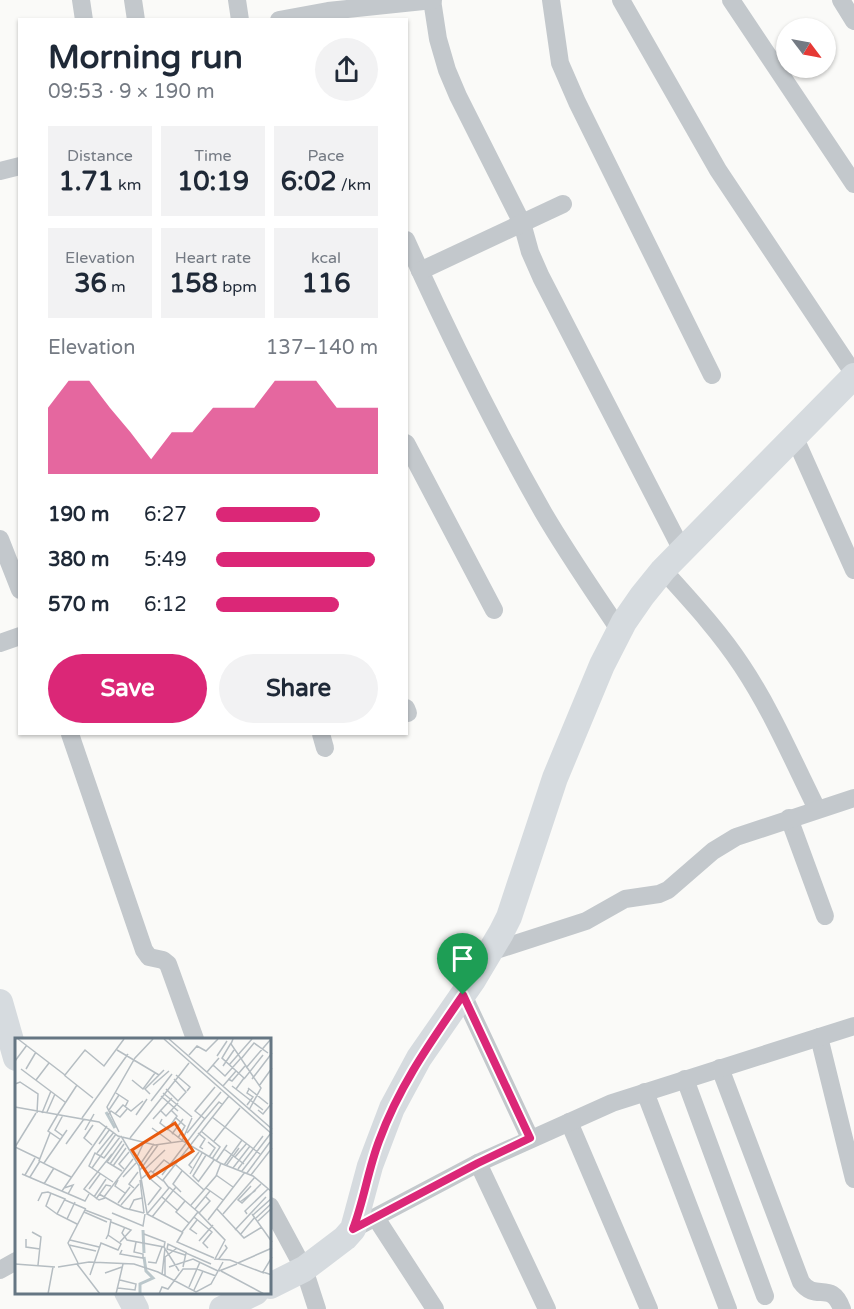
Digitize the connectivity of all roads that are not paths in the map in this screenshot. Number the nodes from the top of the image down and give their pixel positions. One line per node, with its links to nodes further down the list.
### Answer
1 (81, 0): 10 (street)
2 (134, 0): 11 (street)
3 (237, 0): 12 (street)
4 (432, 0): 9 (street); 19 (street)
5 (550, 0): 22 (street)
6 (621, 0): 23 (street)
7 (731, 0): 17 (street)
8 (841, 0): 14 (street)
9 (327, 10): 13 (street)
10 (84, 18)
11 (136, 18)
12 (240, 18)
13 (289, 18)
14 (854, 21)
15 (18, 166): 16 (street)
16 (0, 171)
17 (854, 184)
18 (563, 204): 19 (street)
19 (522, 223): 21 (street); 27 (street)
20 (408, 244): 21 (street)
21 (420, 271): 32 (street)
22 (712, 375)
23 (854, 375): 24 (street)
24 (794, 436): 27 (street); 29 (street)
25 (408, 447): 31 (street)
26 (0, 539): 30 (street)
27 (682, 550): 28 (street)
28 (663, 570): 32 (street); 37 (street)
29 (854, 570)
30 (18, 585)
31 (494, 610)
32 (620, 631): 40 (street)
33 (18, 637): 34 (street)
34 (0, 643)
35 (70, 735): 45 (street)
36 (854, 798): 37 (street)
37 (818, 809): 38 (street)
38 (789, 818): 39 (street); 40 (street)
39 (825, 916)
40 (490, 952): 41 (street)
41 (463, 995): 53 (street); 58 (street)
42 (0, 1002): 46 (street)
43 (854, 1026): 44 (street)
44 (819, 1037): 49 (street); 55 (street)
45 (195, 1038)
46 (15, 1054)
47 (15, 1057): 48 (street)
48 (0, 1063)
49 (720, 1068): 50 (street); 73 (street)
50 (685, 1079): 51 (street); 65 (street)
51 (645, 1092): 52 (street); 72 (street)
52 (569, 1122): 53 (street); 71 (street)
53 (530, 1138): 54 (street)
54 (478, 1163): 57 (street); 70 (street)
55 (854, 1179)
56 (272, 1210): 60 (street)
57 (376, 1218): 58 (street); 69 (street)
58 (353, 1229): 60 (street)
59 (15, 1262): 61 (street)
60 (304, 1269): 62 (street); 68 (street)
61 (0, 1270)
62 (272, 1285)
63 (128, 1294): 66 (street)
64 (254, 1294): 67 (street)
65 (765, 1296)
66 (136, 1309)
67 (222, 1309)
68 (316, 1309)
69 (435, 1309)
70 (547, 1309)
71 (649, 1309)
72 (728, 1309)
73 (842, 1309)

